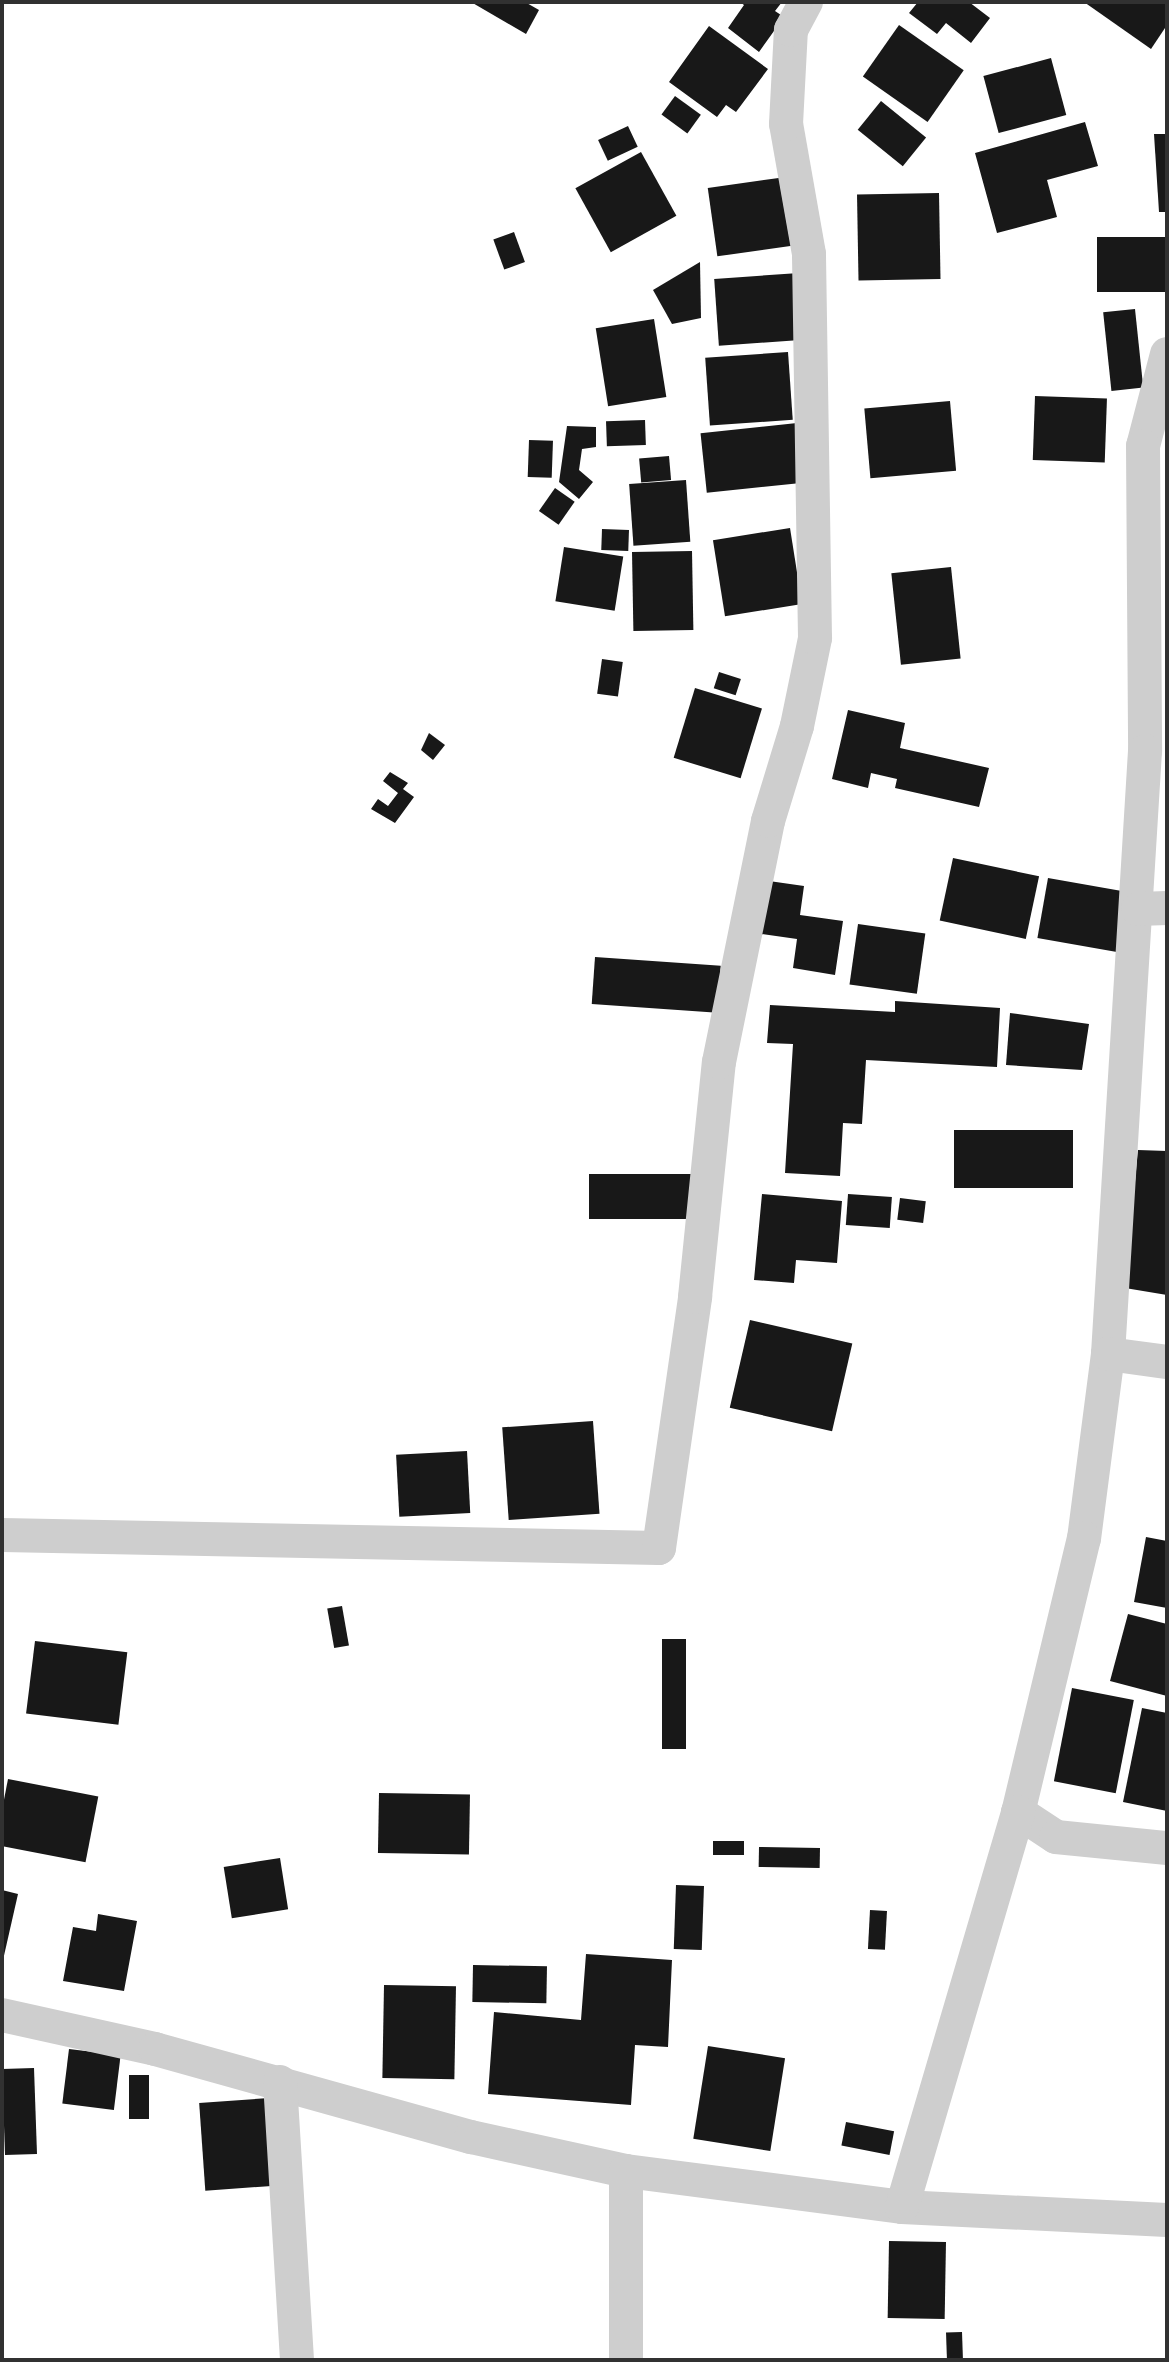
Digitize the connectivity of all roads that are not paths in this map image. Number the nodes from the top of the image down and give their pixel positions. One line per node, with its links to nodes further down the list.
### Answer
1 (806, 2): 7 (street)
2 (1167, 354): 3 (street)
3 (1157, 624): 4 (street)
4 (1152, 908): 5 (street)
5 (1108, 1354): 6 (street); 8 (street)
6 (1167, 1362)
7 (2, 1535)
8 (1018, 1812): 9 (street); 13 (street)
9 (1167, 1848)
10 (2, 2015): 11 (street)
11 (280, 2082): 12 (street); 15 (street)
12 (626, 2171): 13 (street); 16 (street)
13 (902, 2207): 14 (street)
14 (1167, 2220)
15 (297, 2360)
16 (626, 2360)

